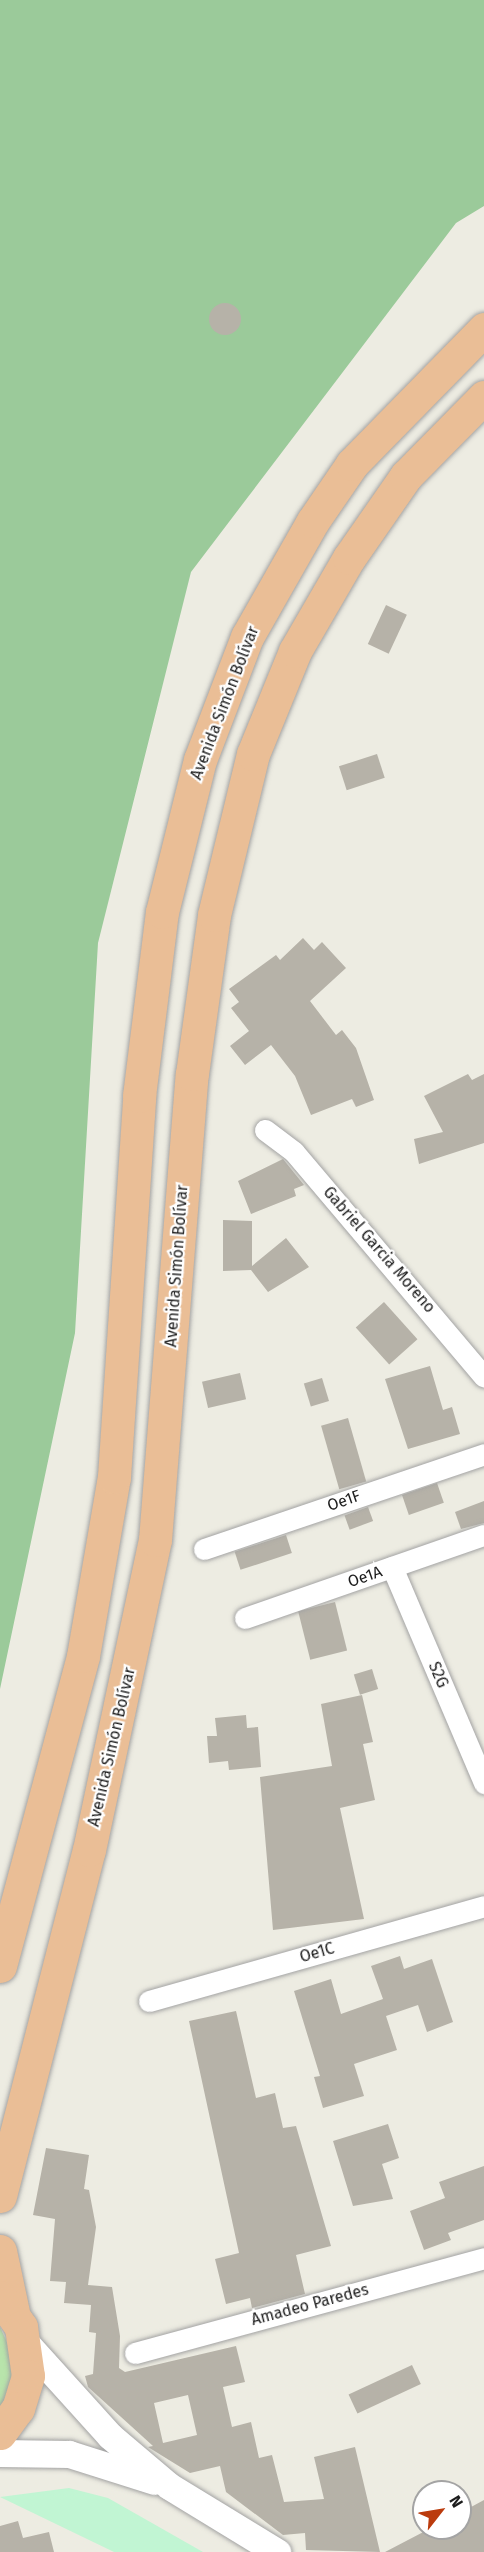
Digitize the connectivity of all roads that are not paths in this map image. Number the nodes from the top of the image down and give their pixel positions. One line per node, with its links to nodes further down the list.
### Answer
1 (484, 329): 13 (highway, Avenida Simón Bolívar)
2 (484, 397): 15 (highway, Avenida Simón Bolívar)
3 (265, 1131): 4 (street, Gabriel Garcia Moreno)
4 (475, 1347): 5 (street, Gabriel Garcia Moreno)
5 (484, 1377)
6 (484, 1454): 8 (street, Oe1F)
7 (484, 1535): 9 (street, Oe1A)
8 (204, 1549)
9 (392, 1567): 10 (street, Oe1A); 11 (street, S2G)
10 (245, 1618)
11 (484, 1783)
12 (484, 1906): 14 (street, Oe1C)
13 (0, 1966)
14 (149, 2001)
15 (0, 2196)
16 (0, 2251): 18 (highway)
17 (484, 2258): 20 (street, Amadeo Paredes)
18 (6, 2305): 19 (highway)
19 (26, 2343): 21 (highway); 23 (street)
20 (135, 2353)
21 (0, 2433)
22 (0, 2452): 23 (street)
23 (169, 2486): 24 (street)
24 (277, 2552)

